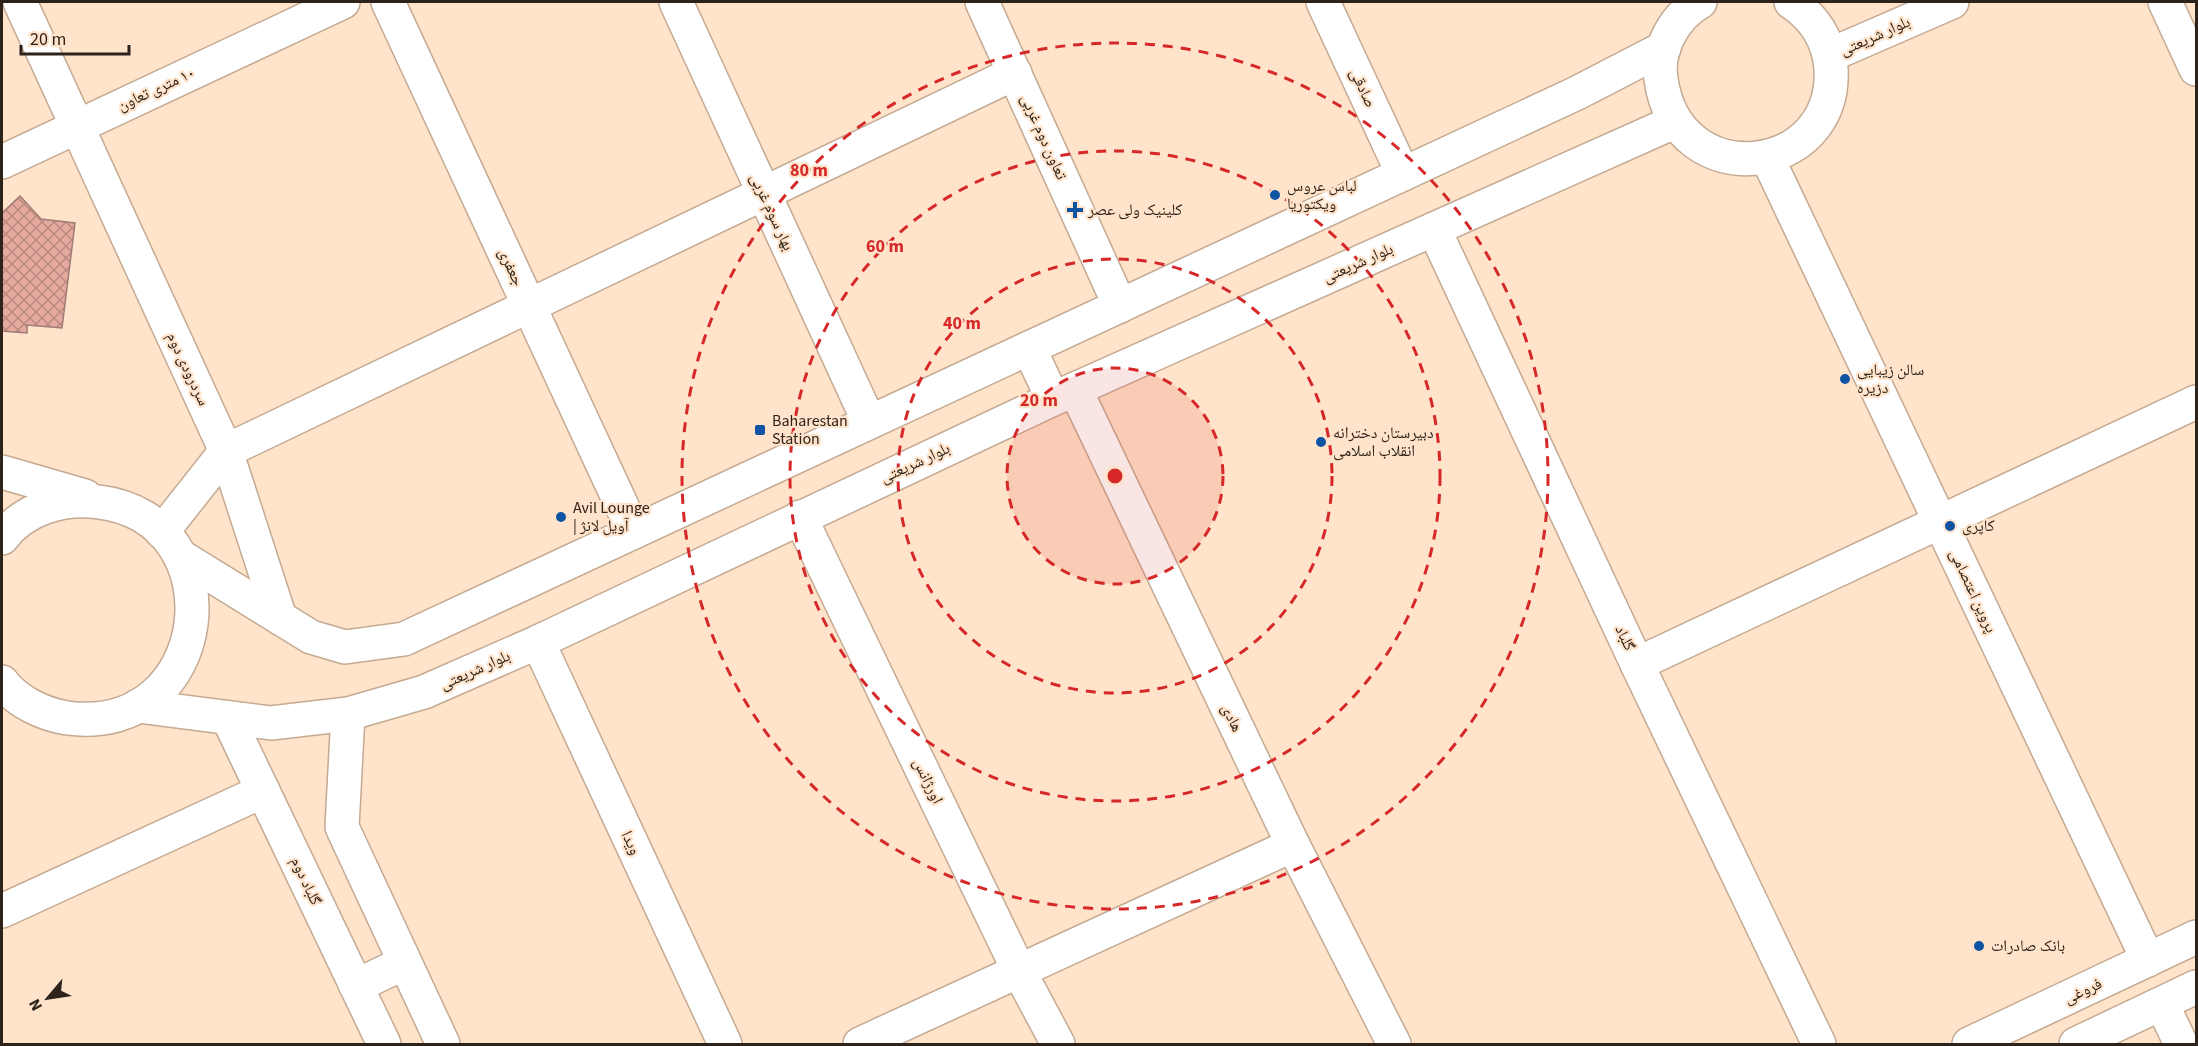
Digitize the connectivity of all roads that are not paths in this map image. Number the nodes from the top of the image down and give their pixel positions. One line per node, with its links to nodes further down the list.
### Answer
1 (20, 2): 16 (street, سردرودی دوم)
2 (343, 2): 16 (street, ١٠ متری تعاون)
3 (388, 2): 22 (street, جعفری)
4 (676, 2): 20 (street, بهار سوم غربی)
5 (982, 2): 14 (street, تعاون دوم غربی)
6 (1323, 2): 19 (street, صادقی)
7 (1791, 2): 12 (street)
8 (1952, 2): 12 (street, بلوار شریعتى)
9 (2165, 2): 13 (street)
10 (1693, 3): 11 (street)
11 (1664, 48): 15 (street); 19 (street)
12 (1830, 55): 17 (street)
13 (2196, 69)
14 (1015, 73): 20 (street); 23 (street, تعاون دوم غربی)
15 (1674, 122): 17 (street); 21 (street, بلوار شریعتى)
16 (77, 126): 18 (street, ١٠ متری تعاون); 28 (street, سردرودی دوم)
17 (1767, 157): 32 (street, پروین اعتصامى)
18 (2, 162)
19 (1403, 174): 23 (street)
20 (764, 194): 22 (street); 27 (street, بهار سوم غربی)
21 (1434, 229): 25 (street, بلوار شریعتى); 38 (street, گلباد)
22 (529, 306): 28 (street); 33 (street, جعفری)
23 (1120, 306): 24 (street)
24 (1029, 348): 25 (street, هادی); 27 (street)
25 (1064, 394): 31 (street, بلوار شریعتى); 44 (street, هادی)
26 (2196, 402): 32 (street)
27 (869, 422): 33 (street)
28 (226, 451): 35 (street); 36 (street, سردرودی دوم)
29 (2, 472): 30 (street)
30 (113, 504): 34 (street); 35 (street)
31 (800, 517): 37 (street, بلوار شریعتى); 49 (street, اورژانس)
32 (1940, 522): 38 (street); 47 (street, پروین اعتصامى)
33 (634, 532): 36 (street)
34 (2, 538)
35 (171, 544): 36 (street); 40 (street)
36 (280, 618)
37 (538, 642): 41 (street, بلوار شریعتى); 55 (street, ویدا)
38 (1637, 664): 59 (street, گلباد)
39 (3, 686): 40 (street)
40 (138, 706): 42 (street, بلوار شریعتى)
41 (348, 714): 42 (street, بلوار شریعتى); 48 (street)
42 (228, 718): 43 (street, گلباد دوم)
43 (263, 791): 45 (street); 50 (street, گلباد دوم)
44 (1293, 845): 49 (street); 58 (street, هادی)
45 (2, 911)
46 (2196, 937): 47 (street, فروغى)
47 (2148, 960): 60 (street, فروغى)
48 (404, 963): 50 (street); 54 (street)
49 (1019, 970): 56 (street); 57 (street, اورژانس)
50 (356, 986): 53 (street, گلباد دوم)
51 (2196, 987): 52 (street)
52 (2162, 1004): 61 (street); 62 (street)
53 (384, 1044)
54 (443, 1044)
55 (725, 1044)
56 (861, 1044)
57 (1058, 1044)
58 (1394, 1044)
59 (1819, 1044)
60 (1969, 1044)
61 (2076, 1044)
62 (2181, 1044)

